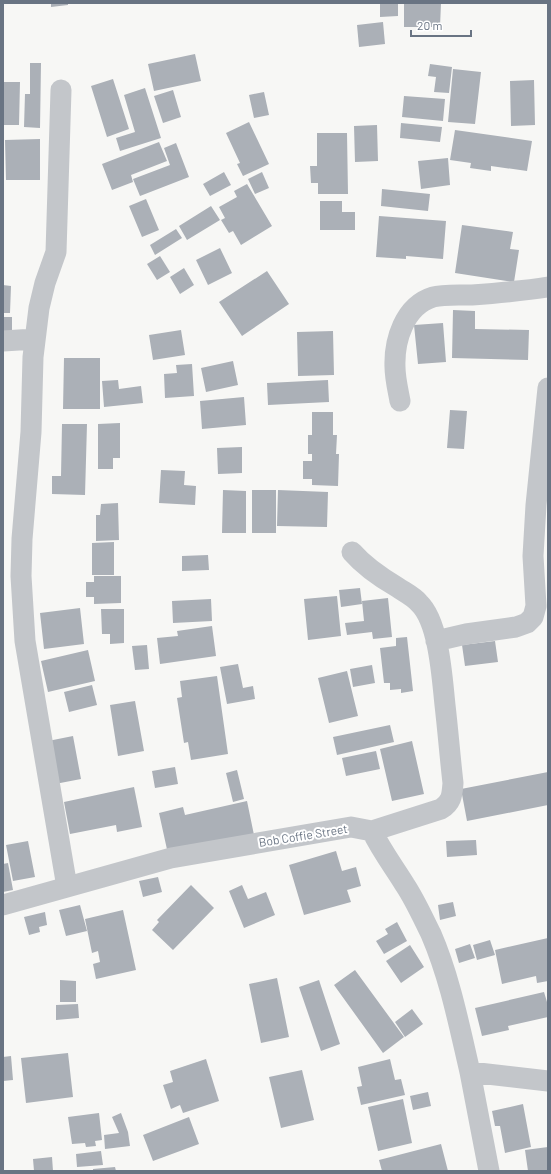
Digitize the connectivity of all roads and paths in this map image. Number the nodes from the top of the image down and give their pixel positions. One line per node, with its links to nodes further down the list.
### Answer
1 (61, 90): 3 (street)
2 (548, 287): 6 (street)
3 (35, 339): 4 (street); 10 (street)
4 (3, 341)
5 (548, 388): 8 (street)
6 (400, 400)
7 (352, 552): 8 (street)
8 (436, 641): 9 (street)
9 (372, 831): 10 (street, Bob Coffie Street); 12 (street)
10 (67, 888): 11 (street, Bob Coffie Street)
11 (3, 905)
12 (470, 1072): 13 (street); 14 (street)
13 (548, 1081)
14 (489, 1171)

